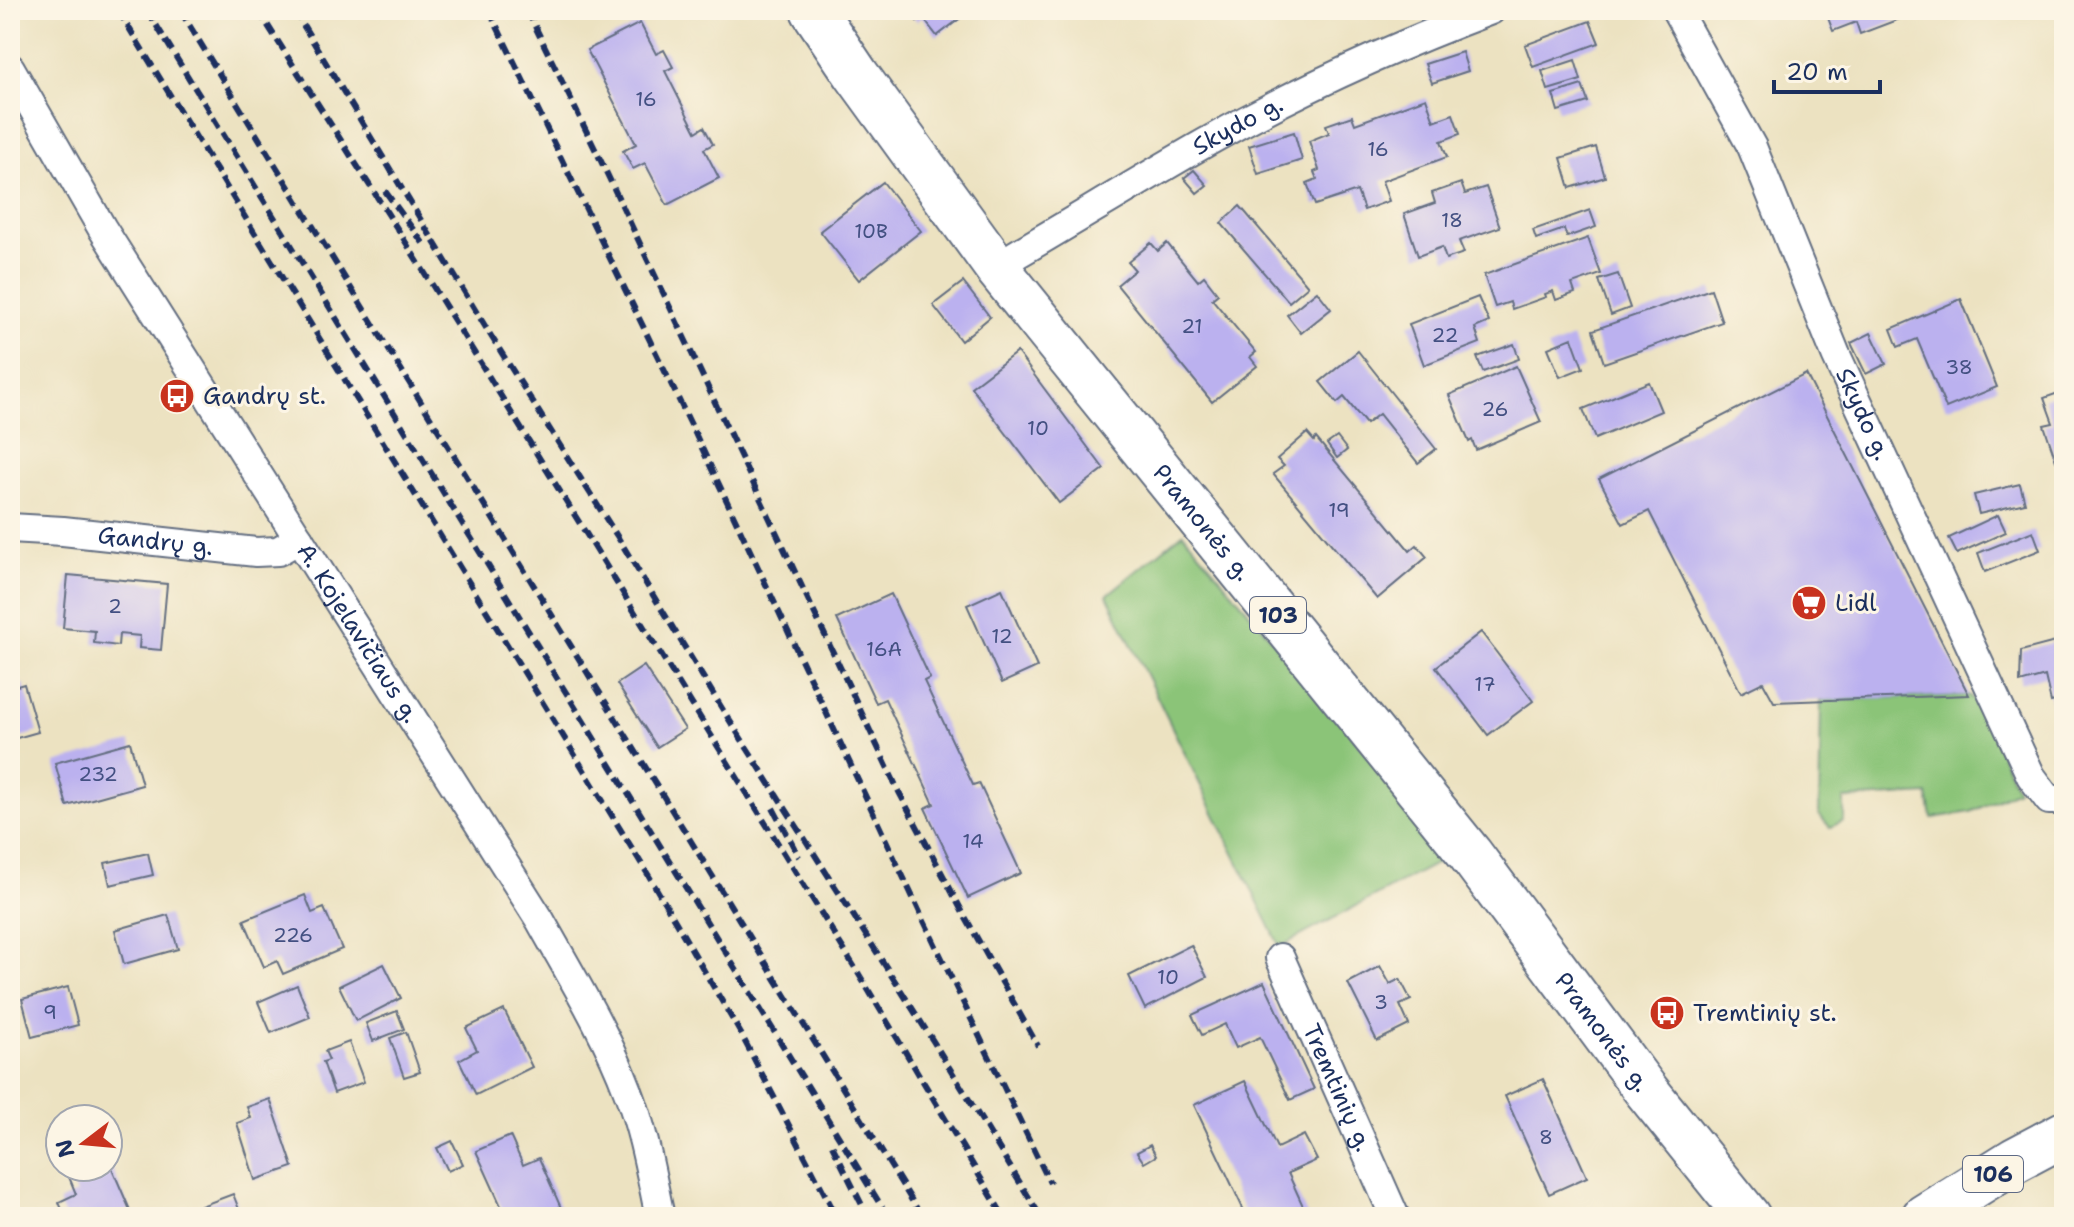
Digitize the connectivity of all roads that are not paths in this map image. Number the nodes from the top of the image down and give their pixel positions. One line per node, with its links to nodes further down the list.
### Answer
1 (813, 10): 5 (main road, Pramonės g. / 103)
2 (1491, 10): 5 (street, Skydo g.)
3 (1676, 10): 8 (street, Skydo g.)
4 (10, 68): 7 (street, A. Kojelavičiaus g.)
5 (997, 268): 13 (main road, Pramonės g. / 103)
6 (10, 528): 7 (street, Gandrų g.)
7 (299, 539): 11 (street, A. Kojelavičiaus g.)
8 (2064, 800)
9 (1280, 958): 12 (street, Tremtinių g.)
10 (2064, 1134): 14 (main road, 106)
11 (660, 1217)
12 (1395, 1217)
13 (1748, 1217)
14 (1924, 1217)

